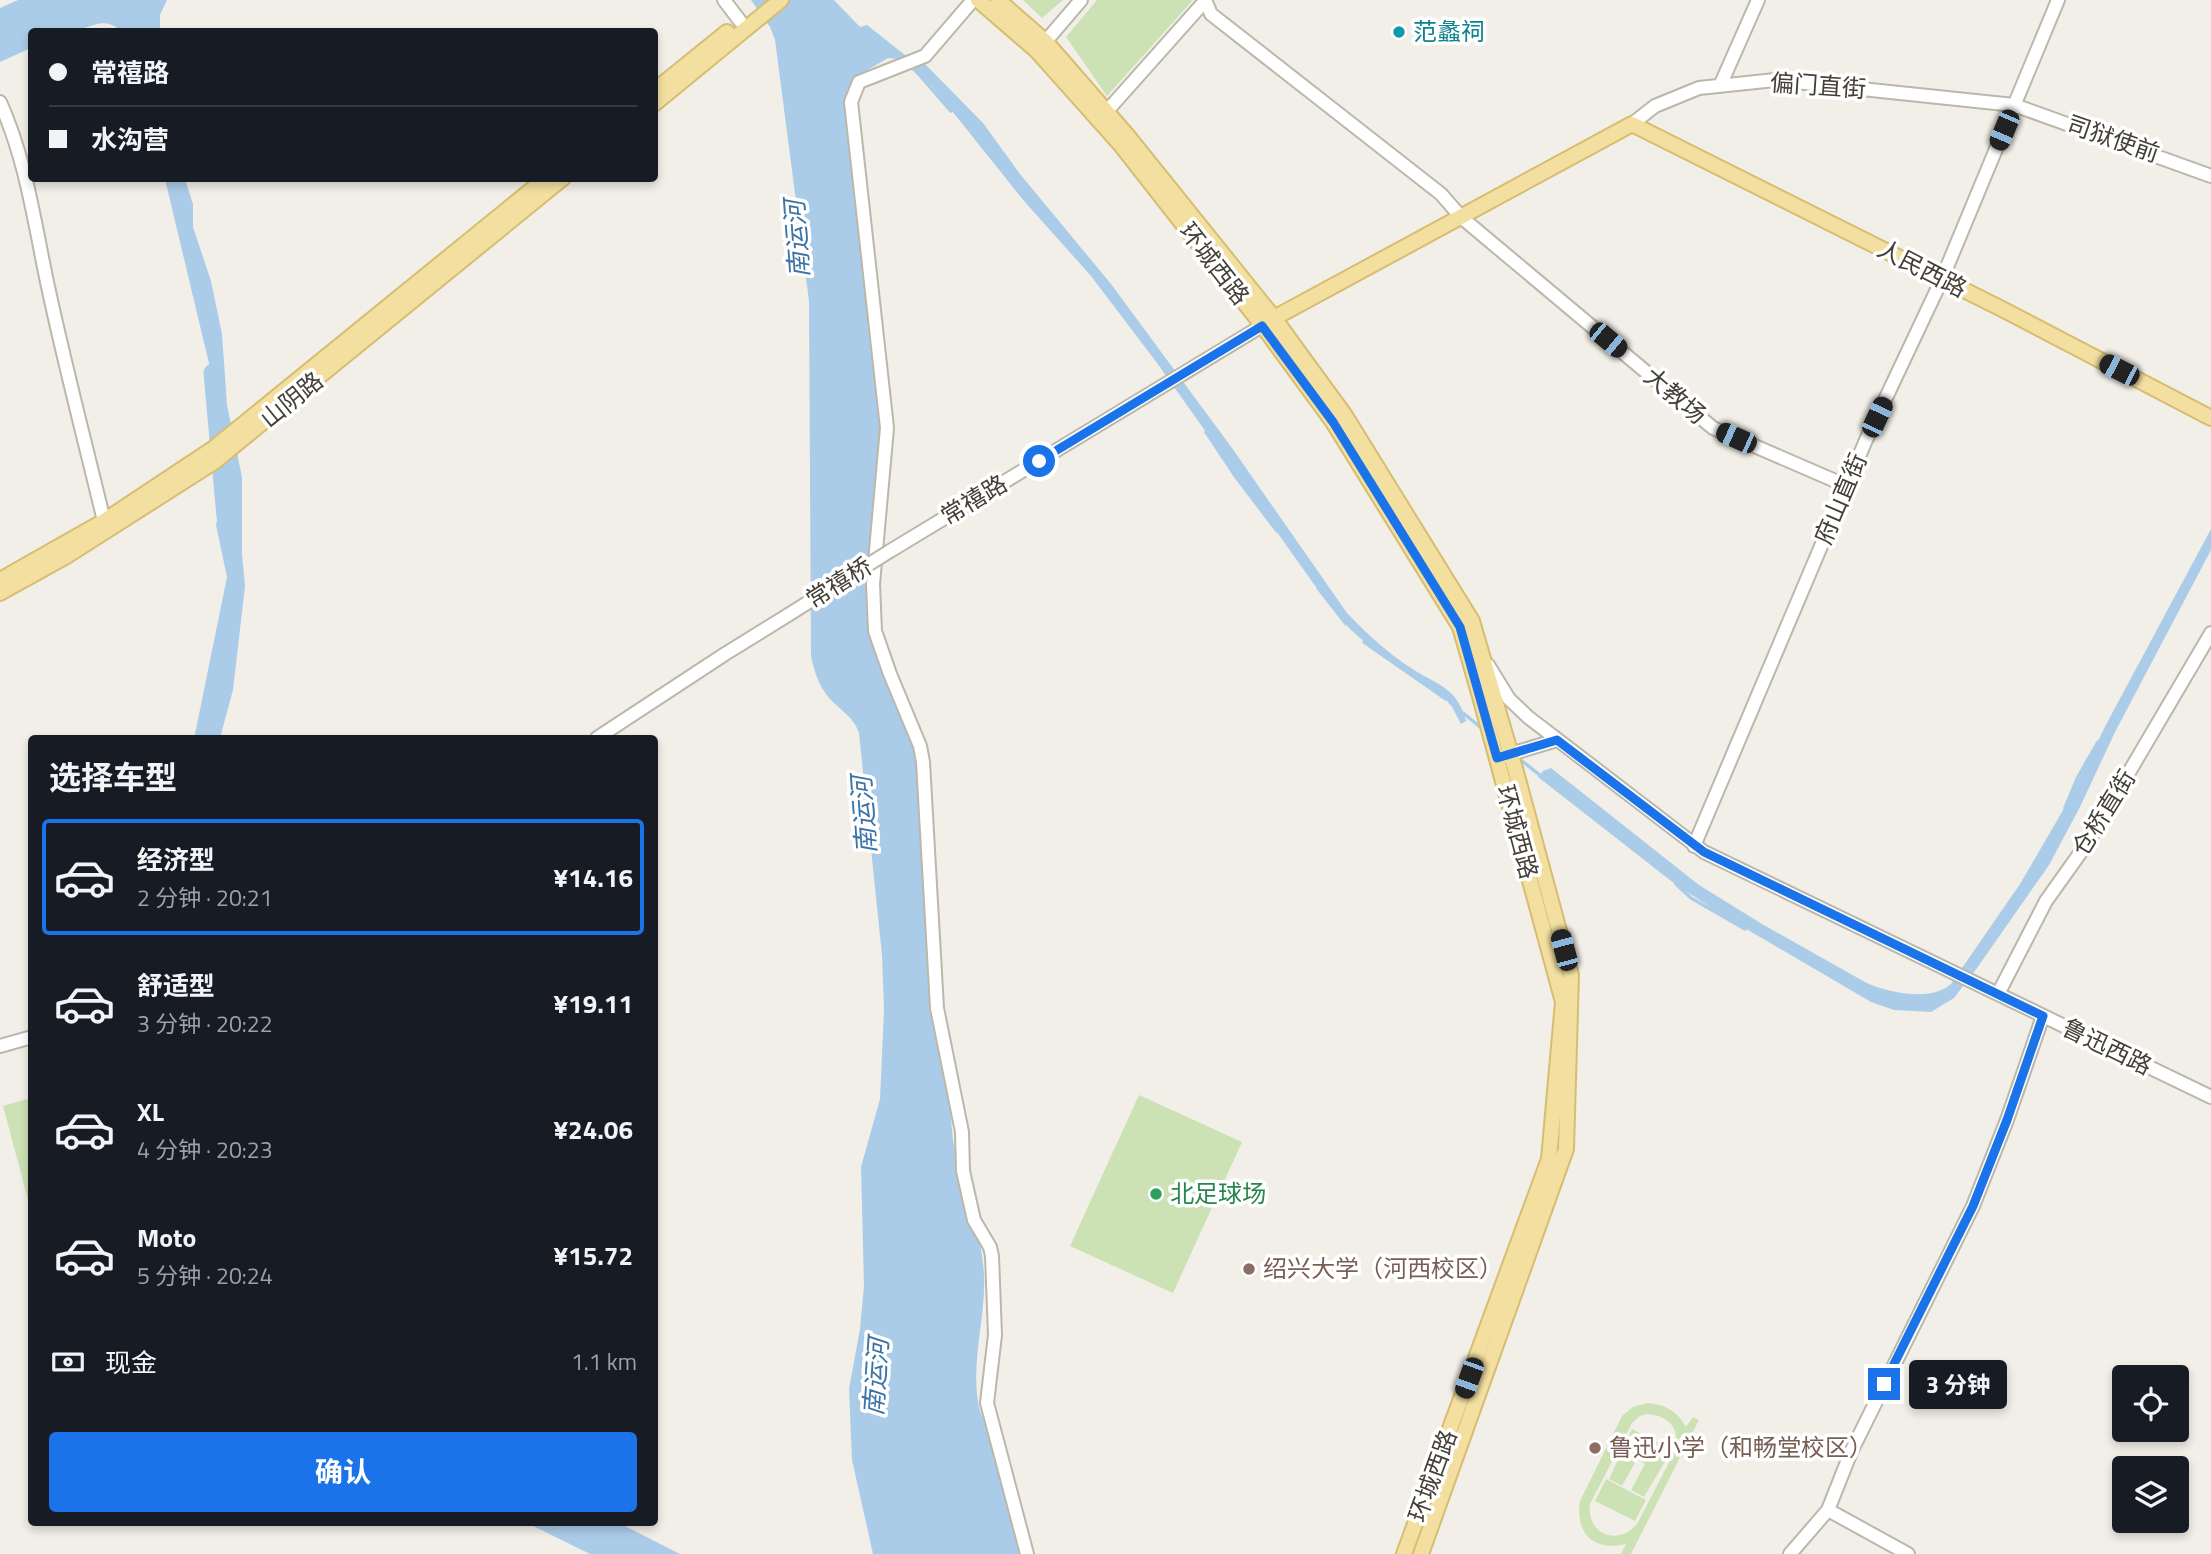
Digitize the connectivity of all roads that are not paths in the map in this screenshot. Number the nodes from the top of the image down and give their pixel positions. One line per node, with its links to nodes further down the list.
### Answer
1 (724, 0): 10 (street)
2 (781, 0): 9 (main road)
3 (975, 0): 11 (main road, 环城西路); 44 (street)
4 (998, 0): 11 (main road, 环城西路)
5 (1081, 0): 11 (street)
6 (1205, 0): 17 (street); 22 (street)
7 (1758, 0): 12 (street)
8 (2057, 0): 16 (street, 府山直街)
9 (761, 8): 10 (main road); 14 (main road)
10 (740, 21): 13 (main road)
11 (1042, 47): 17 (main road, 环城西路); 24 (main road, 环城西路)
12 (1720, 86): 16 (street, 偏门直街); 18 (street, 偏门直街)
13 (658, 88)
14 (658, 100)
15 (0, 102): 28 (street)
16 (2014, 105): 19 (street, 司狱使前); 23 (street, 府山直街)
17 (1107, 111): 24 (main road, 环城西路)
18 (1632, 124): 22 (main road); 23 (main road, 人民西路)
19 (2211, 176)
20 (541, 182): 26 (main road, 山阴路)
21 (558, 182): 26 (main road, 山阴路)
22 (1461, 217): 24 (main road); 27 (street, 大教场)
23 (1942, 279): 25 (main road, 人民西路); 27 (street, 府山直街)
24 (1268, 322): 29 (street, 常禧路); 33 (main road, 环城西路); 36 (main road, 环城西路)
25 (2211, 418)
26 (221, 450): 28 (main road, 山阴路); 31 (main road, 山阴路)
27 (1847, 486): 37 (street, 府山直街)
28 (104, 521): 30 (main road, 山阴路)
29 (890, 551): 34 (street, 常禧桥, bridge)
30 (0, 580)
31 (0, 593)
32 (2211, 633): 38 (street, 仓桥直街)
33 (1482, 656): 35 (street, 鲁迅西路); 36 (main road, 环城西路)
34 (602, 735)
35 (1557, 740): 36 (street); 37 (street, 鲁迅西路)
36 (1504, 756): 45 (main road, 环城西路); 46 (main road, 环城西路)
37 (1694, 846): 38 (street, 鲁迅西路)
38 (1998, 994): 39 (street, 鲁迅西路)
39 (2043, 1016): 42 (street, 鲁迅西路); 43 (street)
40 (28, 1038): 41 (street)
41 (0, 1046)
42 (2211, 1097)
43 (1828, 1510): 47 (street); 48 (street)
44 (1027, 1554)
45 (1404, 1554)
46 (1421, 1554)
47 (1790, 1554)
48 (1908, 1554)

